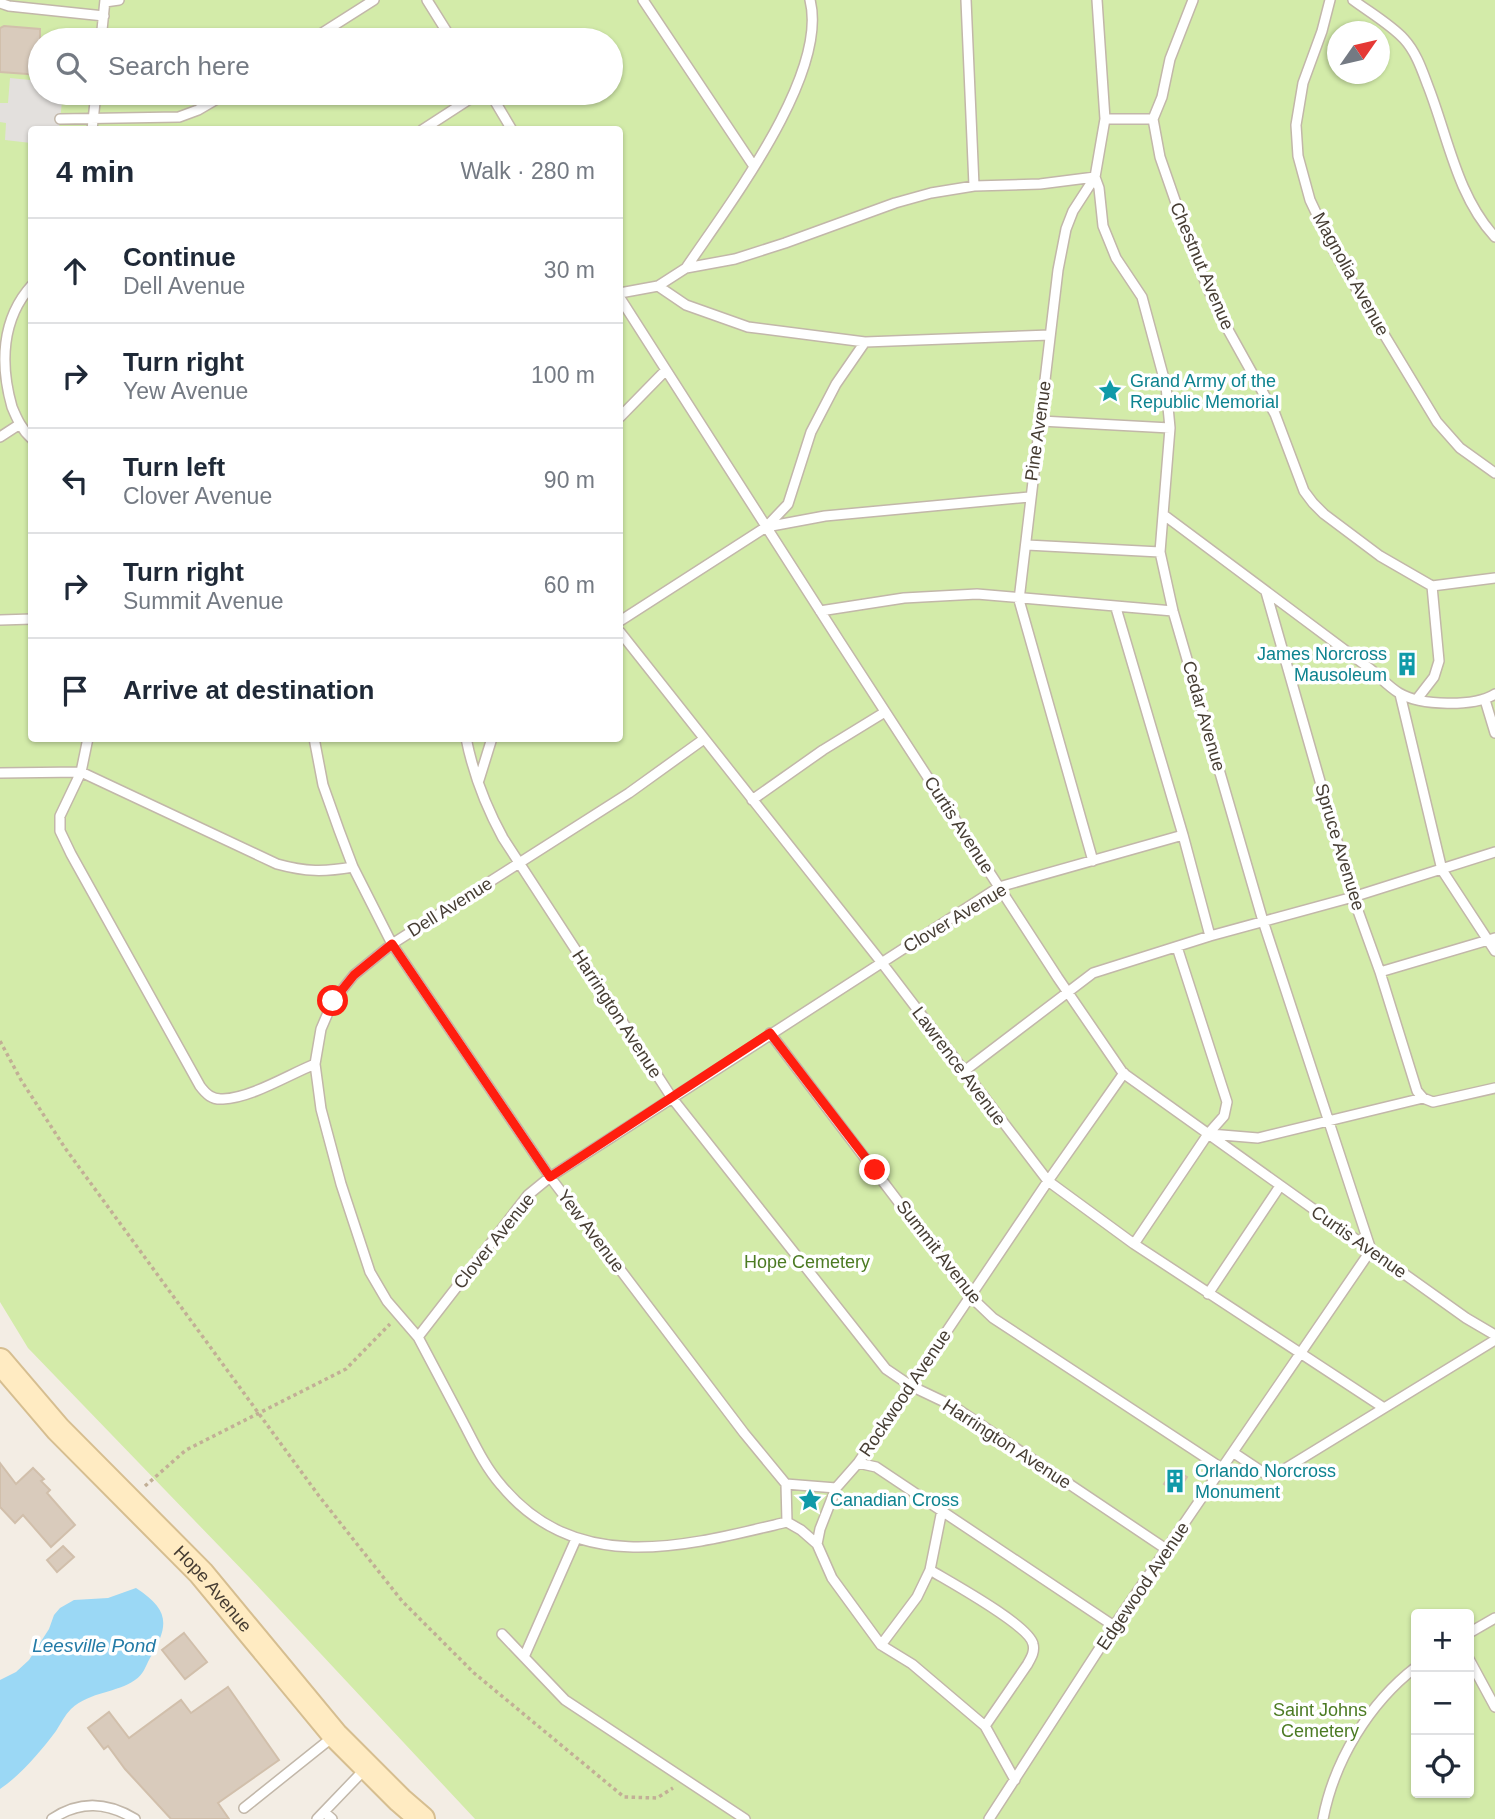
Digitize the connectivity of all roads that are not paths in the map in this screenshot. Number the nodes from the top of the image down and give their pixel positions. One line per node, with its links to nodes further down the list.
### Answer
1 (119, 0): 11 (lane)
2 (374, 0): 16 (lane)
3 (427, 0): 17 (lane)
4 (643, 0): 28 (lane)
5 (810, 0): 28 (lane)
6 (966, 0): 30 (lane)
7 (1097, 0): 23 (lane, Pine Avenue)
8 (1193, 0): 24 (lane, Chestnut Avenue)
9 (1330, 0): 46 (lane, Magnolia Avenue)
10 (1353, 0): 31 (lane)
11 (105, 1): 14 (lane)
12 (0, 3): 13 (lane)
13 (27, 4): 14 (lane)
14 (104, 16): 15 (lane)
15 (102, 28)
16 (330, 28)
17 (444, 28)
18 (95, 105): 25 (lane)
19 (207, 105): 25 (lane)
20 (461, 105): 26 (lane)
21 (497, 105): 27 (lane)
22 (60, 119): 25 (lane)
23 (1105, 119): 24 (lane); 29 (lane, Pine Avenue)
24 (1153, 119): 53 (lane, Chestnut Avenue)
25 (93, 125)
26 (428, 126)
27 (510, 126)
28 (753, 165): 32 (lane)
29 (1095, 177): 30 (lane); 37 (lane, Pine Avenue); 43 (lane, Cedar Avenue)
30 (974, 186): 32 (lane)
31 (1495, 237)
32 (686, 268): 33 (lane)
33 (658, 286): 35 (lane); 38 (lane)
34 (28, 289): 42 (lane)
35 (623, 294)
36 (623, 300): 39 (lane, Curtis Avenue)
37 (1050, 335): 38 (lane); 41 (lane, Pine Avenue)
38 (865, 342): 49 (lane)
39 (666, 370): 40 (lane); 49 (lane, Curtis Avenue)
40 (623, 414)
41 (1041, 421): 43 (lane); 47 (lane, Pine Avenue)
42 (20, 424): 44 (lane); 45 (lane)
43 (1170, 428): 48 (lane, Cedar Avenue)
44 (28, 434)
45 (0, 437)
46 (1495, 474)
47 (1029, 497): 49 (lane); 50 (lane, Pine Avenue)
48 (1164, 515): 51 (lane, Cedar Avenue); 54 (lane)
49 (766, 527): 57 (lane, Curtis Avenue); 60 (lane)
50 (1027, 545): 51 (lane); 55 (lane, Pine Avenue)
51 (1160, 552): 58 (lane, Cedar Avenue)
52 (1495, 578): 53 (lane)
53 (1432, 586): 65 (lane)
54 (1266, 592): 63 (lane); 85 (lane, Spruce Avenuee)
55 (1018, 600): 56 (lane); 57 (lane); 80 (lane, Pine Avenue)
56 (1116, 608): 58 (lane); 78 (lane)
57 (820, 611): 67 (lane, Curtis Avenue)
58 (1173, 611): 86 (lane, Cedar Avenue)
59 (28, 619): 61 (lane)
60 (623, 619)
61 (0, 620)
62 (623, 636): 69 (lane, Lawrence Avenue)
63 (1400, 694): 65 (lane); 83 (lane)
64 (1495, 694): 66 (lane)
65 (1417, 699): 66 (lane)
66 (1485, 700): 68 (lane)
67 (885, 712): 77 (lane); 84 (lane, Curtis Avenue)
68 (1495, 733)
69 (704, 739): 77 (lane, Lawrence Avenue); 81 (lane, Dell Avenue)
70 (87, 742): 74 (lane)
71 (315, 742): 82 (lane, Yew Avenue)
72 (468, 742): 76 (lane, Harrington Avenue)
73 (491, 742): 76 (lane)
74 (81, 772): 75 (lane); 82 (lane); 96 (lane)
75 (0, 773)
76 (478, 782): 81 (lane, Harrington Avenue)
77 (752, 800): 92 (lane, Lawrence Avenue)
78 (1183, 835): 80 (lane, Clover Avenue); 87 (lane)
79 (1495, 852): 83 (lane)
80 (1093, 861): 84 (lane, Clover Avenue)
81 (518, 864): 89 (lane, Dell Avenue); 100 (lane, Harrington Avenue)
82 (353, 867): 89 (lane, Yew Avenue)
83 (1441, 870): 85 (lane); 88 (lane)
84 (999, 887): 92 (lane, Clover Avenue); 94 (lane, Curtis Avenue)
85 (1353, 897): 86 (lane); 93 (lane, Spruce Avenuee)
86 (1263, 921): 87 (lane); 102 (lane, Cedar Avenue)
87 (1210, 936): 90 (lane)
88 (1491, 939): 91 (lane); 93 (lane)
89 (392, 944): 96 (lane, Dell Avenue); 104 (lane, Yew Avenue)
90 (1177, 947): 94 (lane); 103 (lane)
91 (1495, 951)
92 (882, 963): 95 (lane, Clover Avenue); 97 (lane, Lawrence Avenue)
93 (1380, 972): 101 (lane, Spruce Avenuee)
94 (1068, 991): 97 (lane); 98 (lane, Curtis Avenue)
95 (770, 1033): 100 (lane, Clover Avenue); 110 (lane, Summit Avenue)
96 (315, 1064): 112 (lane, Dell Avenue)
97 (963, 1072): 105 (lane, Lawrence Avenue)
98 (1124, 1073): 103 (lane, Curtis Avenue); 105 (lane, Rockwood Avenue)
99 (1495, 1088): 101 (lane)
100 (672, 1098): 104 (lane, Clover Avenue); 116 (lane, Harrington Avenue)
101 (1423, 1098): 102 (lane)
102 (1327, 1122): 103 (lane); 108 (lane, Cedar Avenue)
103 (1208, 1134): 106 (lane, Curtis Avenue); 107 (lane)
104 (550, 1177): 112 (lane, Clover Avenue); 121 (lane, Yew Avenue)
105 (1048, 1181): 107 (lane, Lawrence Avenue); 110 (lane, Rockwood Avenue)
106 (1280, 1186): 108 (lane, Curtis Avenue); 109 (lane)
107 (1134, 1244): 109 (lane, Lawrence Avenue)
108 (1371, 1250): 111 (lane, Curtis Avenue); 114 (lane, Edgewood Avenue)
109 (1208, 1294): 114 (lane, Lawrence Avenue)
110 (970, 1296): 116 (lane, Rockwood Avenue); 120 (lane, Summit Avenue)
111 (1495, 1335)
112 (418, 1337): 125 (lane)
113 (1495, 1340): 117 (lane)
114 (1300, 1354): 117 (lane, Lawrence Avenue); 118 (lane, Edgewood Avenue)
115 (0, 1361): 139 (main road, Hope Avenue)
116 (911, 1386): 119 (lane, Rockwood Avenue); 127 (lane, Harrington Avenue)
117 (1384, 1408): 118 (lane)
118 (1234, 1453): 120 (lane, Edgewood Avenue)
119 (858, 1463): 122 (lane, Rockwood Avenue); 123 (lane)
120 (1223, 1469): 127 (lane, Edgewood Avenue)
121 (786, 1484): 122 (lane); 124 (lane)
122 (836, 1488): 126 (lane, Rockwood Avenue)
123 (942, 1510): 128 (lane); 130 (lane)
124 (787, 1522): 125 (lane); 126 (lane)
125 (576, 1539): 134 (lane)
126 (817, 1544): 133 (lane)
127 (1166, 1549): 130 (lane, Edgewood Avenue)
128 (930, 1570): 133 (lane); 138 (lane)
129 (1495, 1618): 131 (lane)
130 (1114, 1626): 141 (lane, Edgewood Avenue)
131 (1474, 1630)
132 (502, 1634): 134 (lane)
133 (881, 1645): 138 (lane)
134 (524, 1657): 148 (lane)
135 (1474, 1667): 137 (lane)
136 (1411, 1672): 150 (lane)
137 (1495, 1707)
138 (985, 1726): 141 (lane)
139 (335, 1735): 140 (main road, Hope Avenue); 142 (lane)
140 (366, 1768): 143 (lane); 147 (main road, Hope Avenue)
141 (1015, 1780): 149 (lane, Edgewood Avenue)
142 (244, 1808)
143 (320, 1815): 146 (lane)
144 (52, 1819): 145 (lane)
145 (135, 1819)
146 (332, 1819)
147 (422, 1819)
148 (745, 1819)
149 (989, 1819)
150 (1323, 1819)

